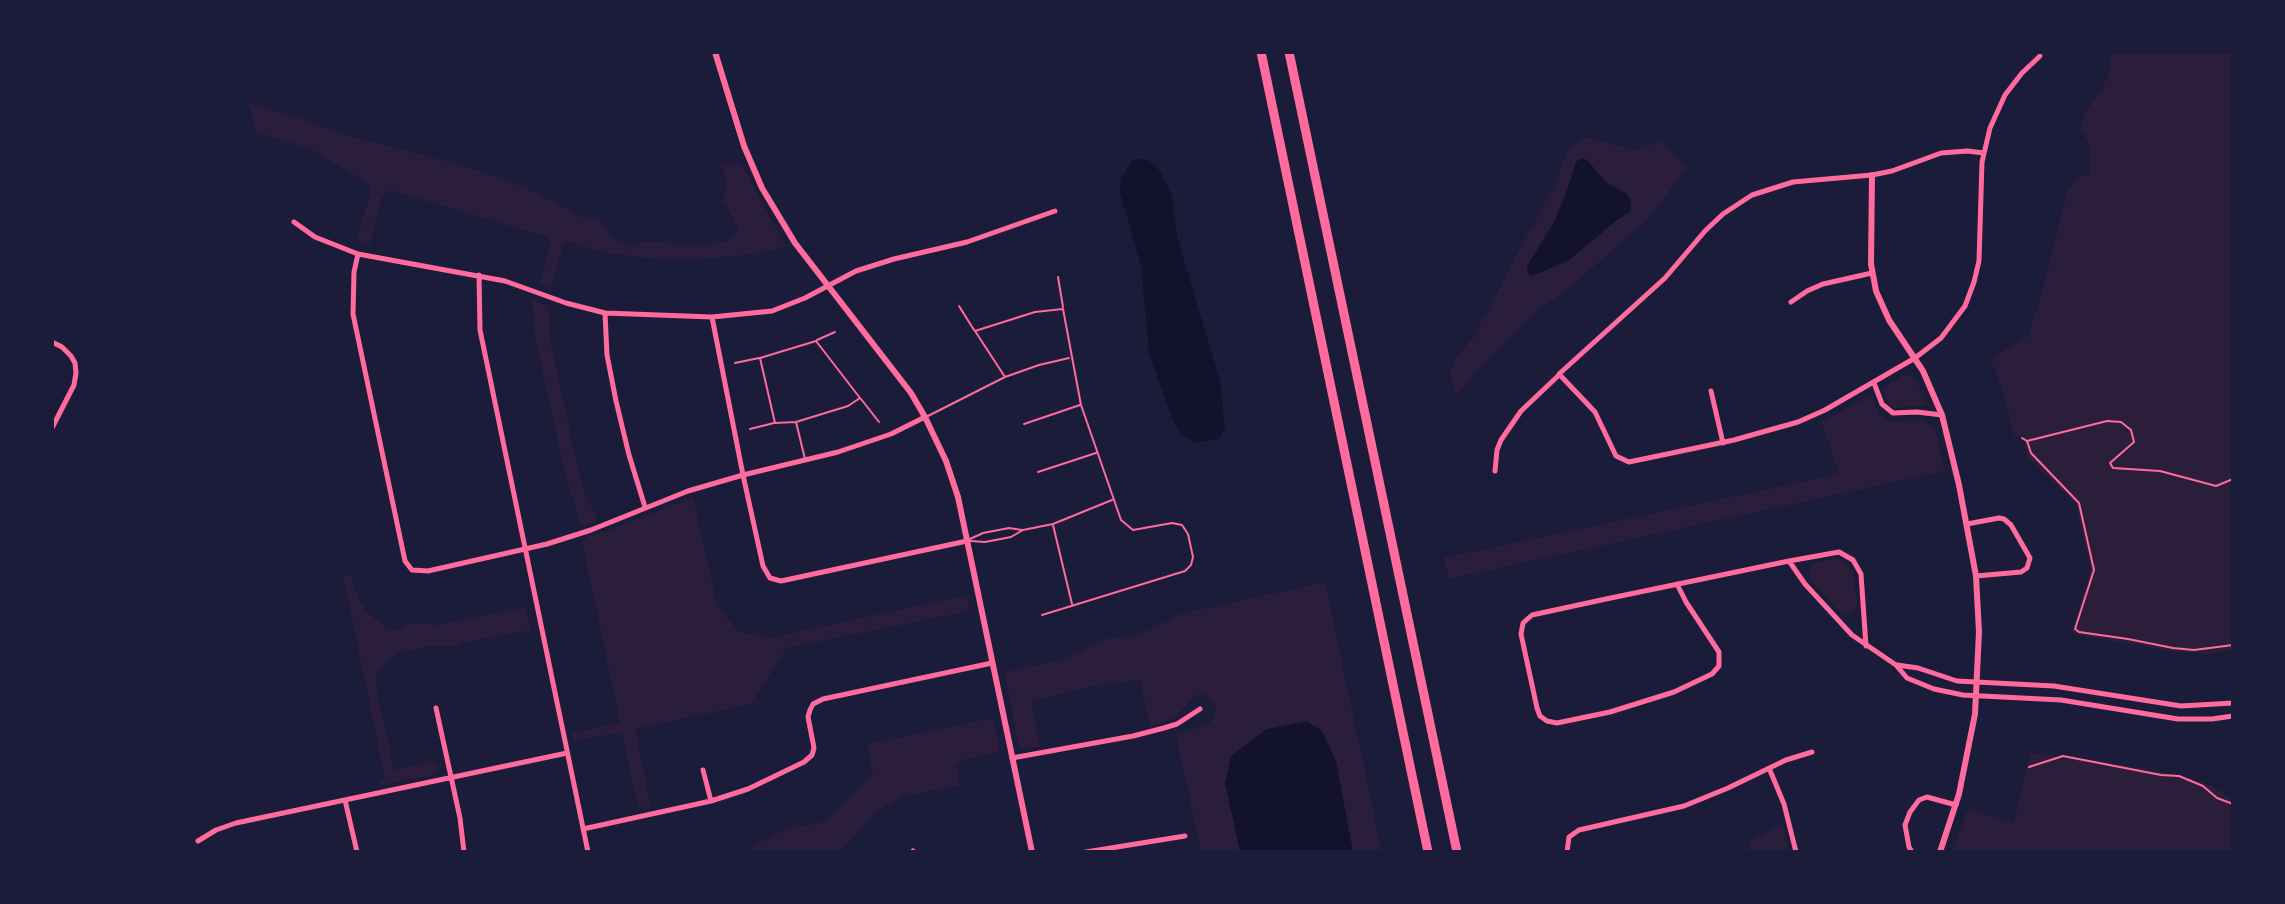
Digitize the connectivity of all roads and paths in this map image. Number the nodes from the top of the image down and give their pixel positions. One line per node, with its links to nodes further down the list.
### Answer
1 (715, 52): 13 (street)
2 (1261, 52): 91 (highway)
3 (1289, 52): 92 (highway)
4 (2040, 56): 5 (street)
5 (1984, 153): 6 (street); 25 (street)
6 (1872, 175): 10 (street); 27 (street)
7 (1055, 211): 13 (street)
8 (294, 222): 9 (street)
9 (358, 254): 11 (street); 56 (street)
10 (1872, 273): 14 (street); 25 (street)
11 (479, 275): 17 (street); 56 (street)
12 (1058, 277): 16 (lane)
13 (827, 285): 18 (street); 34 (street)
14 (1791, 302)
15 (959, 306): 19 (lane)
16 (1063, 309): 19 (lane); 23 (lane)
17 (605, 313): 18 (street); 51 (street)
18 (712, 317): 48 (street)
19 (975, 331): 28 (lane)
20 (835, 332): 21 (lane)
21 (816, 341): 24 (lane); 31 (lane)
22 (52, 342): 39 (street)
23 (1071, 357): 28 (lane); 32 (lane)
24 (760, 358): 26 (lane); 37 (lane)
25 (1915, 358): 29 (street); 33 (street)
26 (735, 363)
27 (1559, 374): 43 (street); 46 (street)
28 (1005, 377): 34 (lane)
29 (1874, 383): 33 (street); 43 (street)
30 (1711, 391): 43 (street)
31 (860, 398): 35 (lane); 36 (lane)
32 (1081, 405): 38 (lane); 44 (lane)
33 (1942, 415): 53 (street)
34 (925, 417): 45 (street); 55 (street)
35 (796, 422): 37 (lane); 45 (lane)
36 (879, 422)
37 (775, 423): 40 (lane)
38 (1024, 424)
39 (52, 428)
40 (750, 429)
41 (2022, 438): 42 (path)
42 (2027, 441): 49 (path); 62 (path)
43 (1723, 443)
44 (1097, 453): 47 (lane); 50 (lane)
45 (805, 460): 48 (street)
46 (1495, 471)
47 (1038, 472)
48 (743, 475): 51 (street); 55 (street)
49 (2233, 479)
50 (1113, 500): 52 (lane); 60 (lane)
51 (645, 507): 56 (street)
52 (1053, 524): 54 (lane); 60 (lane)
53 (1967, 524): 58 (street); 58 (street)
54 (1023, 530): 55 (lane); 55 (lane)
55 (967, 541): 64 (street)
56 (524, 550): 73 (street)
57 (1789, 561): 59 (street); 63 (street); 63 (street)
58 (1976, 576): 66 (street)
59 (1677, 584): 59 (street)
60 (1072, 605): 61 (lane)
61 (1042, 615)
62 (2233, 645)
63 (1866, 646): 65 (street)
64 (992, 663): 74 (street); 80 (street)
65 (1896, 665): 66 (street); 67 (street)
66 (1978, 682): 67 (street); 68 (street)
67 (1977, 695): 71 (street); 82 (street)
68 (2233, 703)
69 (436, 708): 78 (street)
70 (1200, 709): 74 (street)
71 (2233, 716)
72 (1812, 752): 76 (street)
73 (567, 753): 78 (street); 83 (street)
74 (1012, 758): 89 (street)
75 (2029, 767): 81 (path)
76 (1769, 768): 93 (street); 94 (street)
77 (703, 770): 80 (street)
78 (452, 777): 79 (street); 87 (street)
79 (345, 800): 85 (street); 86 (street)
80 (711, 801): 83 (street)
81 (2233, 804)
82 (1956, 805): 95 (street); 96 (street)
83 (583, 829): 88 (street)
84 (1185, 836): 90 (street)
85 (198, 841)
86 (357, 852)
87 (464, 852)
88 (588, 852)
89 (1032, 852)
90 (1086, 852)
91 (1428, 852)
92 (1457, 852)
93 (1567, 852)
94 (1796, 852)
95 (1912, 852)
96 (1940, 852)

